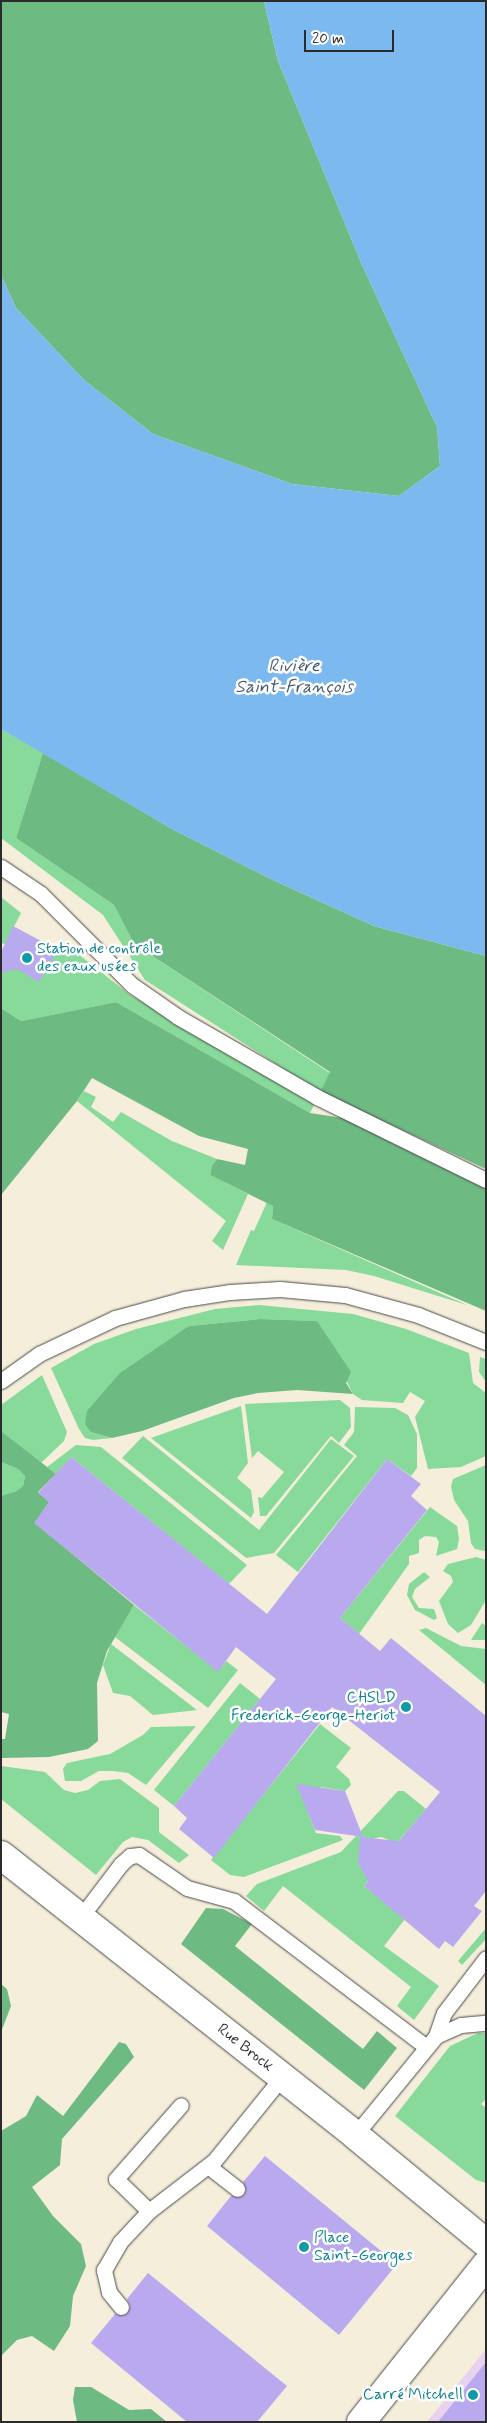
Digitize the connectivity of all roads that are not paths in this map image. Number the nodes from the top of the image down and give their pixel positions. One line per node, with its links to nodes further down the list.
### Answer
1 (1, 868): 2 (lane)
2 (486, 1180)
3 (484, 1340): 4 (lane)
4 (1, 1381)
5 (1, 1855): 6 (street, Rue Brock)
6 (80, 1918): 9 (lane); 10 (street, Rue Brock)
7 (486, 1958): 9 (lane)
8 (486, 2023): 9 (lane)
9 (431, 2041): 12 (lane)
10 (282, 2077): 12 (street, Rue Brock); 13 (lane)
11 (181, 2105): 15 (lane)
12 (356, 2135): 16 (street, Rue Brock)
13 (208, 2166): 14 (lane); 15 (lane)
14 (237, 2189)
15 (149, 2211): 18 (lane)
16 (486, 2243)
17 (486, 2264): 19 (street)
18 (121, 2307)
19 (361, 2422)

